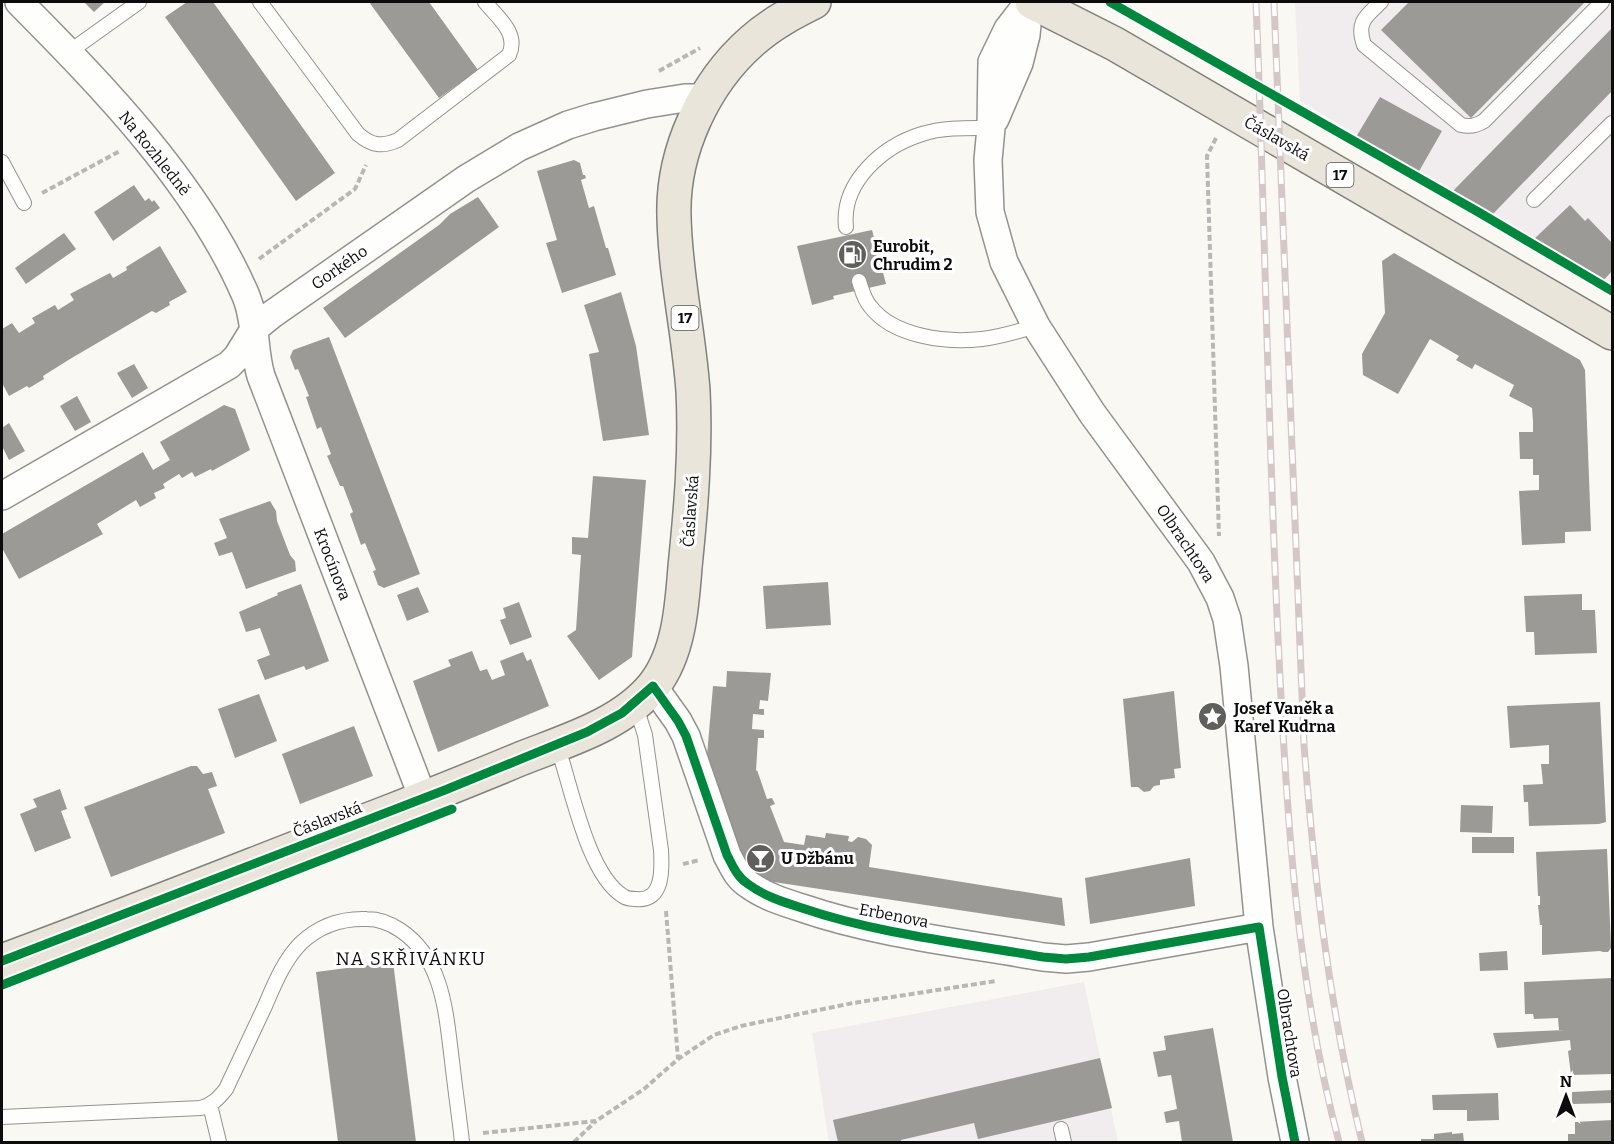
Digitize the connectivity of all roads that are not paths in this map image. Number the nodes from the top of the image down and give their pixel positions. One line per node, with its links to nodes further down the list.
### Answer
1 (19, 2): 9 (street, Na Rozhledně)
2 (139, 2): 9 (lane)
3 (260, 2): 4 (lane)
4 (485, 2)
5 (814, 2): 10 (main road, Čáslavská / 17)
6 (1030, 2): 12 (street, Olbrachtova); 20 (main road, Čáslavská / 17)
7 (1381, 2): 8 (lane)
8 (1602, 2)
9 (69, 52): 19 (street, Na Rozhledně)
10 (706, 98): 19 (street, Gorkého); 22 (main road, Čáslavská / 17)
11 (1612, 123): 14 (lane)
12 (991, 128): 16 (lane); 18 (street, Olbrachtova)
13 (2, 162): 15 (lane)
14 (1534, 200)
15 (24, 202)
16 (846, 227)
17 (859, 281): 18 (lane)
18 (1036, 326): 25 (street, Olbrachtova)
19 (255, 328): 21 (street, Gorkého); 24 (street, Krocínova)
20 (1612, 333)
21 (2, 496)
22 (644, 695): 23 (main road, Čáslavská / 17); 23 (lane); 25 (street, Erbenova)
23 (557, 745): 24 (main road, Čáslavská / 17)
24 (423, 798): 26 (main road, Čáslavská / 17)
25 (1259, 927): 31 (street, Olbrachtova)
26 (2, 961)
27 (210, 1105): 28 (lane); 29 (lane); 30 (lane)
28 (2, 1118)
29 (462, 1138)
30 (219, 1143)
31 (1295, 1143)

